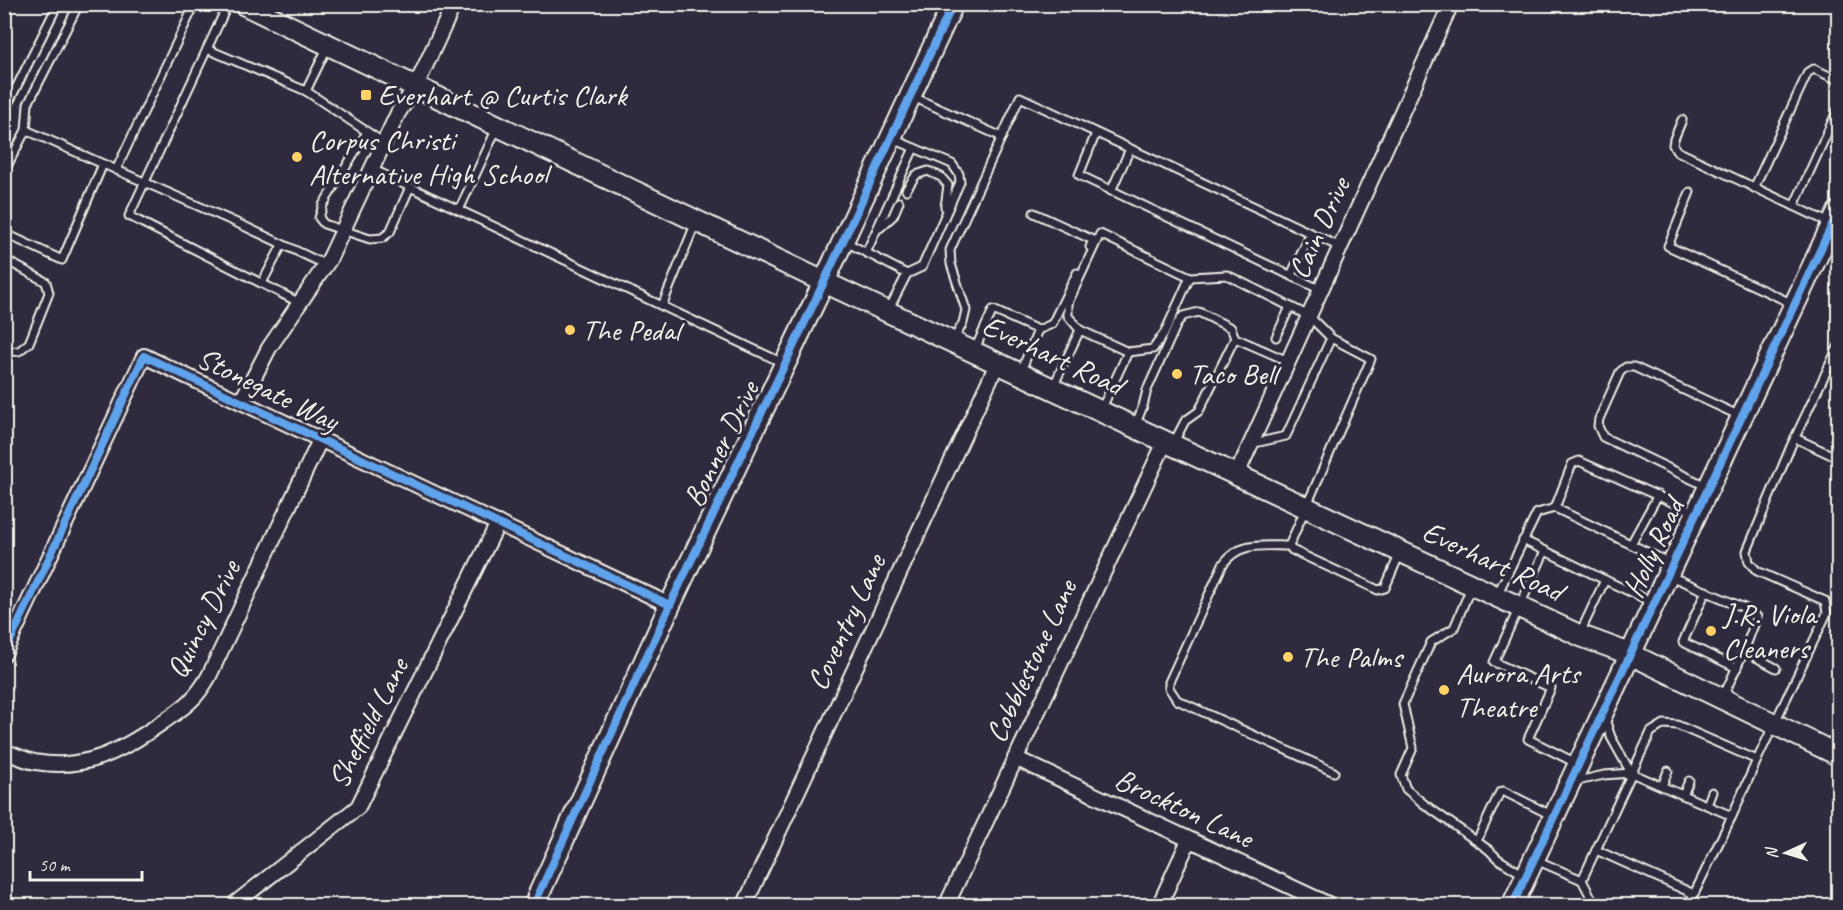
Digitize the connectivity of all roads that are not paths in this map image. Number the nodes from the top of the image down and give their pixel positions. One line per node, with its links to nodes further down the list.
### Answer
1 (58, 4): 16 (lane)
2 (78, 4): 19 (lane)
3 (195, 4): 29 (lane)
4 (228, 4): 10 (lane)
5 (243, 4): 9 (main road, Everhart Road)
6 (454, 4): 12 (street)
7 (952, 4): 14 (main road, Bonner Drive)
8 (1451, 4): 50 (street, Cain Drive)
9 (329, 45): 12 (main road, Everhart Road); 13 (lane)
10 (207, 49): 13 (lane); 31 (lane)
11 (1839, 80): 33 (lane)
12 (416, 86): 18 (main road, Everhart Road); 24 (street)
13 (306, 91): 20 (lane)
14 (910, 96): 22 (lane); 23 (main road, Bonner Drive)
15 (1839, 109): 38 (lane)
16 (4, 112)
17 (1682, 120): 33 (lane)
18 (498, 125): 39 (lane); 43 (main road, Everhart Road)
19 (26, 130): 27 (lane); 30 (lane)
20 (367, 132): 24 (lane); 44 (lane)
21 (1096, 133): 22 (lane); 26 (lane); 35 (lane)
22 (1002, 137): 71 (lane)
23 (891, 138): 25 (lane); 48 (main road, Bonner Drive)
24 (384, 143): 28 (street)
25 (914, 148): 41 (lane); 45 (lane)
26 (1130, 149): 35 (lane); 47 (lane)
27 (103, 164): 29 (lane); 46 (lane)
28 (372, 169): 32 (lane); 44 (street)
29 (116, 170): 31 (lane)
30 (4, 172)
31 (144, 184): 49 (lane); 58 (lane)
32 (410, 187): 39 (lane); 44 (lane)
33 (1754, 188): 38 (lane)
34 (906, 190): 41 (lane)
35 (1111, 191): 55 (lane)
36 (1690, 192): 61 (lane)
37 (899, 202): 45 (lane)
38 (1794, 206): 42 (lane)
39 (459, 210): 62 (lane)
40 (1034, 213): 66 (lane)
41 (945, 215): 54 (lane)
42 (1836, 218): 61 (main road, Holly Road)
43 (697, 221): 57 (main road, Everhart Road); 62 (lane)
44 (343, 230): 53 (street)
45 (876, 232): 51 (lane)
46 (4, 233)
47 (1311, 233): 50 (lane); 55 (lane)
48 (844, 241): 51 (lane); 57 (main road, Bonner Drive)
49 (282, 245): 53 (lane); 58 (lane)
50 (1340, 247): 59 (street, Cain Drive)
51 (866, 253): 54 (lane)
52 (4, 259): 73 (lane)
53 (326, 265): 60 (street)
54 (907, 274): 64 (lane)
55 (1291, 276): 59 (lane)
56 (1191, 277): 63 (lane); 67 (lane); 75 (lane)
57 (824, 282): 64 (main road, Everhart Road); 78 (main road, Bonner Drive)
58 (262, 283): 60 (lane)
59 (1321, 290): 65 (street, Cain Drive)
60 (300, 303): 81 (street)
61 (1795, 305): 83 (main road, Holly Road)
62 (662, 306): 78 (lane)
63 (1290, 307): 65 (lane); 68 (lane)
64 (888, 311): 71 (main road, Everhart Road)
65 (1309, 316): 70 (lane); 76 (street, Cain Drive)
66 (1038, 330): 74 (lane); 79 (lane)
67 (1080, 330): 75 (lane); 80 (lane)
68 (1276, 337)
69 (1235, 338): 76 (lane); 84 (lane); 87 (lane)
70 (1331, 338): 88 (lane); 93 (lane)
71 (953, 341): 74 (main road, Everhart Road)
72 (1839, 347): 85 (lane)
73 (4, 351)
74 (974, 351): 77 (main road, Everhart Road)
75 (1128, 352): 82 (lane)
76 (1288, 361): 88 (street, Cain Drive)
77 (998, 362): 79 (main road, Everhart Road); 145 (street, Coventry Lane)
78 (785, 364): 108 (main road, Bonner Drive)
79 (1021, 373): 80 (main road, Everhart Road)
80 (1053, 388): 82 (main road, Everhart Road)
81 (241, 402): 86 (street, Stonegate Way); 112 (street, Stonegate Way)
82 (1101, 410): 84 (main road, Everhart Road)
83 (1742, 417): 91 (main road, Holly Road); 91 (lane)
84 (1135, 426): 87 (main road, Everhart Road)
85 (1795, 438): 89 (lane); 118 (lane)
86 (320, 440): 96 (street, Stonegate Way); 120 (street, Quincy Drive)
87 (1169, 442): 90 (main road, Everhart Road); 123 (street, Cobblestone Lane)
88 (1250, 444): 90 (street, Cain Drive)
89 (1839, 458)
90 (1237, 474): 93 (main road, Everhart Road)
91 (1708, 487): 95 (main road, Holly Road)
92 (1658, 495): 94 (lane); 95 (lane); 98 (lane)
93 (1306, 506): 99 (lane); 100 (main road, Everhart Road)
94 (1555, 508): 97 (lane); 98 (lane)
95 (1696, 513): 102 (main road, Holly Road)
96 (498, 523): 108 (street, Stonegate Way); 143 (street, Sheffield Lane)
97 (1523, 540): 101 (lane); 106 (lane)
98 (1631, 544): 102 (lane)
99 (1288, 546): 100 (lane); 127 (lane)
100 (1401, 551): 104 (main road, Everhart Road)
101 (1545, 551): 103 (lane); 109 (lane)
102 (1670, 569): 105 (lane); 107 (main road, Holly Road)
103 (1605, 580): 107 (lane); 110 (lane)
104 (1472, 585): 106 (main road, Everhart Road); 138 (lane)
105 (1706, 591): 111 (lane); 114 (lane)
106 (1496, 596): 109 (main road, Everhart Road)
107 (1654, 603): 113 (main road, Holly Road)
108 (670, 605): 144 (main road, Bonner Drive)
109 (1518, 607): 110 (main road, Everhart Road); 125 (lane)
110 (1579, 635): 113 (main road, Everhart Road)
111 (1744, 651): 114 (lane); 115 (lane)
112 (4, 654)
113 (1630, 654): 116 (main road, Everhart Road); 117 (main road, Holly Road)
114 (1737, 668): 116 (lane)
115 (1776, 668)
116 (1722, 700): 118 (main road, Everhart Road)
117 (1603, 711): 125 (main road, Holly Road); 128 (lane)
118 (1775, 724): 121 (main road, Everhart Road); 124 (lane)
119 (1732, 749): 122 (lane); 124 (lane); 128 (lane)
120 (4, 751)
121 (1839, 755)
122 (1729, 757)
123 (1015, 758): 137 (street, Brockton Lane); 146 (street, Cobblestone Lane)
124 (1757, 760): 136 (lane)
125 (1578, 764): 130 (main road, Holly Road)
126 (1668, 771): 131 (lane)
127 (1334, 772)
128 (1632, 773): 130 (lane); 131 (lane); 139 (lane)
129 (1689, 781): 133 (lane)
130 (1569, 782): 135 (main road, Holly Road)
131 (1662, 786): 133 (lane)
132 (1712, 792): 134 (lane)
133 (1683, 795): 134 (lane)
134 (1707, 805): 136 (lane)
135 (1554, 816): 138 (lane); 140 (main road, Holly Road)
136 (1732, 816): 142 (lane)
137 (1189, 840): 147 (street); 148 (street, Brockton Lane)
138 (1477, 841): 140 (lane)
139 (1596, 850): 141 (lane); 142 (lane)
140 (1529, 868): 141 (lane); 149 (main road, Holly Road)
141 (1582, 880): 150 (lane)
142 (1694, 894): 151 (lane)
143 (232, 906)
144 (536, 906)
145 (744, 906)
146 (946, 906)
147 (1159, 906)
148 (1332, 906)
149 (1512, 906)
150 (1606, 906)
151 (1689, 906)

